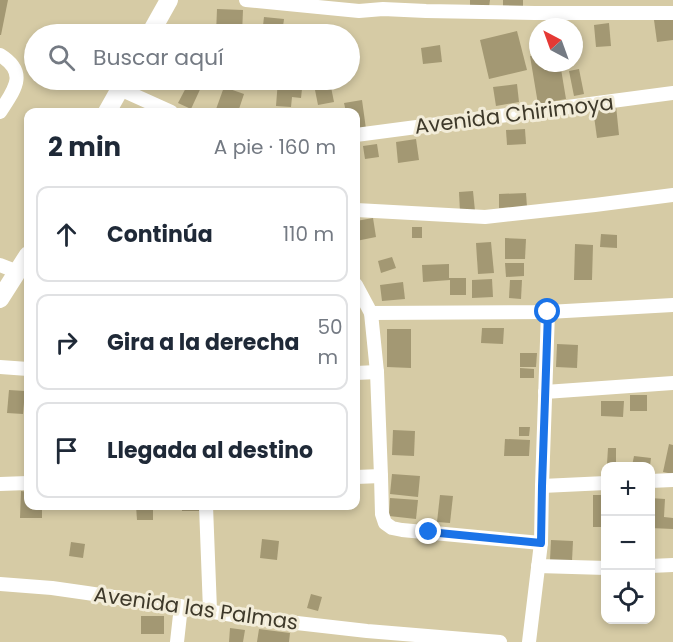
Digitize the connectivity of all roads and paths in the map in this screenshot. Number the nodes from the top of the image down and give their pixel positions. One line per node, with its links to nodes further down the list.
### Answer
1 (169, 0): 4 (street)
2 (246, 0): 3 (street)
3 (673, 13)
4 (156, 24)
5 (0, 55): 11 (street)
6 (119, 90): 9 (street)
7 (132, 90): 10 (street)
8 (673, 93): 12 (street, Avenida Chirimoya)
9 (109, 108)
10 (164, 108)
11 (0, 111)
12 (360, 134)
13 (673, 195): 14 (street)
14 (360, 210)
15 (24, 262): 17 (street)
16 (0, 265): 17 (street)
17 (18, 272): 19 (street)
18 (360, 292): 22 (street)
19 (0, 299)
20 (673, 305): 21 (street)
21 (548, 312): 22 (street); 28 (street)
22 (371, 313): 25 (street)
23 (0, 367): 24 (street)
24 (24, 369)
25 (376, 372): 26 (street); 29 (street)
26 (360, 373)
27 (673, 383): 28 (street)
28 (545, 392): 36 (street)
29 (381, 476): 30 (street); 38 (street)
30 (360, 477)
31 (673, 480): 32 (street)
32 (655, 481)
33 (24, 483): 35 (street)
34 (601, 483): 36 (street)
35 (0, 484)
36 (542, 486): 38 (street)
37 (206, 510): 45 (street)
38 (541, 543): 40 (street)
39 (673, 565): 41 (street)
40 (538, 566): 42 (street); 48 (street)
41 (655, 566)
42 (601, 568)
43 (0, 584): 44 (street, Avenida las Palmas)
44 (181, 606): 45 (street, Avenida las Palmas); 46 (street)
45 (210, 610): 47 (street, Avenida las Palmas)
46 (177, 642)
47 (500, 642)
48 (529, 642)

